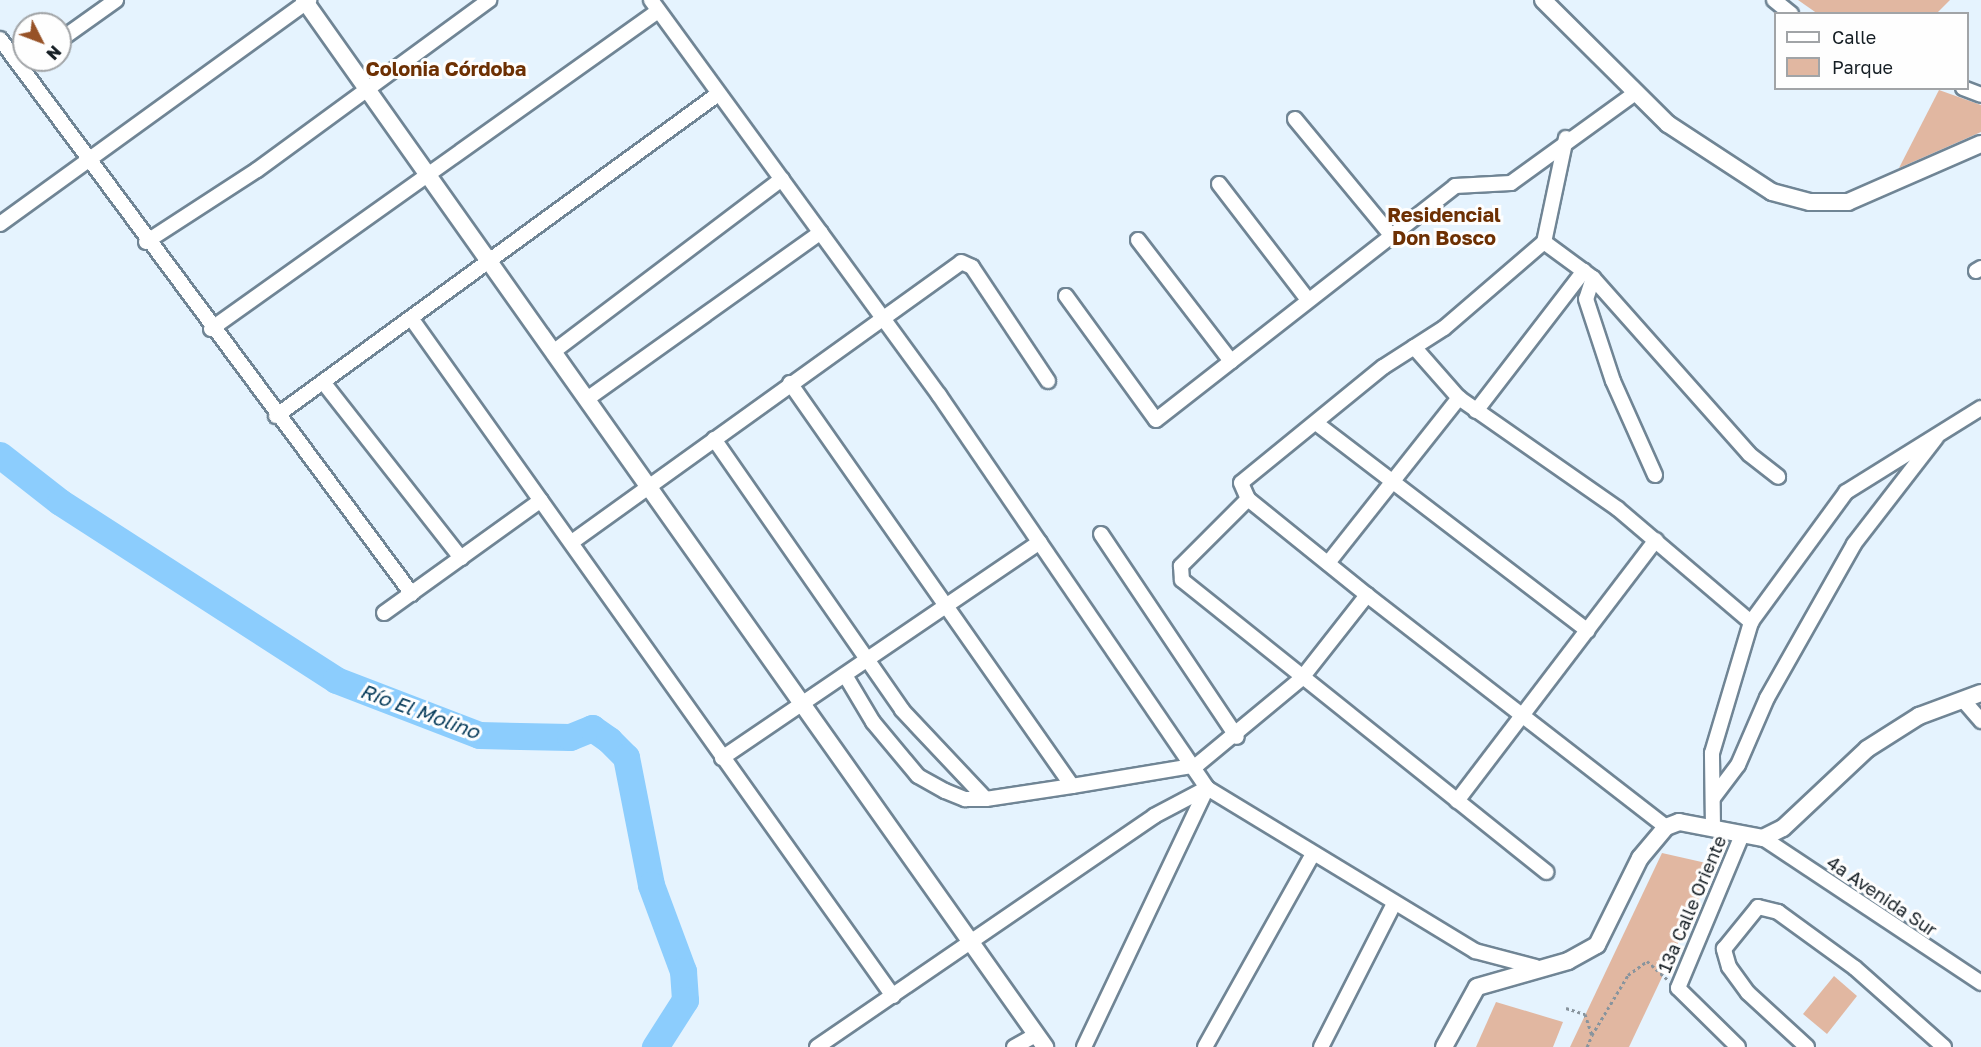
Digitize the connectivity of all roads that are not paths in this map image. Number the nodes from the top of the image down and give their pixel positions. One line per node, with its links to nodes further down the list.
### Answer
1 (116, 0): 8 (street)
2 (489, 0): 12 (street)
3 (1543, 0): 14 (street)
4 (1773, 0): 7 (street)
5 (307, 1): 12 (street); 18 (street)
6 (655, 6): 13 (street); 19 (street)
7 (1788, 12)
8 (72, 31)
9 (0, 39): 10 (street)
10 (12, 55)
11 (24, 72): 18 (street)
12 (367, 90): 19 (street); 26 (street)
13 (718, 94): 20 (street); 28 (street)
14 (1634, 94): 16 (street); 17 (street)
15 (1295, 119): 24 (street)
16 (1566, 138): 24 (street); 27 (street)
17 (1981, 144)
18 (87, 160): 22 (street); 26 (street)
19 (428, 175): 28 (street); 34 (street)
20 (782, 179): 23 (street); 36 (street)
21 (1219, 184): 31 (street)
22 (0, 224)
23 (821, 232): 32 (street); 42 (street)
24 (1391, 235): 31 (street)
25 (1138, 240): 37 (street)
26 (146, 242): 34 (street)
27 (1544, 242): 29 (street); 35 (street)
28 (490, 262): 33 (street); 36 (street)
29 (1588, 275): 44 (street); 49 (street); 50 (street)
30 (1066, 296): 37 (street)
31 (1308, 300): 37 (street)
32 (882, 316): 38 (street); 40 (street); 57 (street)
33 (411, 318): 39 (street); 54 (street)
34 (211, 329): 45 (street)
35 (1414, 347): 41 (street); 46 (street)
36 (553, 352): 42 (street)
37 (1231, 361)
38 (1048, 381)
39 (323, 382): 45 (street); 59 (street)
40 (790, 383): 48 (street); 63 (street)
41 (1459, 398): 44 (street); 51 (street)
42 (587, 399): 52 (street)
43 (1981, 408): 47 (street)
44 (1476, 411): 56 (street)
45 (276, 416): 61 (street)
46 (1316, 423): 51 (street); 53 (street)
47 (1942, 429): 65 (street); 80 (street)
48 (714, 439): 52 (street); 67 (street)
49 (1656, 475)
50 (1778, 477)
51 (1393, 482): 60 (street); 66 (street)
52 (649, 486): 58 (street); 72 (street)
53 (1248, 499): 60 (street); 69 (street)
54 (541, 500): 58 (street); 59 (street)
55 (1101, 534): 75 (street)
56 (1656, 540): 65 (street); 66 (street)
57 (1040, 542): 63 (street); 77 (street)
58 (572, 543): 76 (street)
59 (461, 558): 61 (street)
60 (1328, 563): 62 (street)
61 (412, 594): 64 (street)
62 (1367, 595): 69 (street); 73 (street)
63 (947, 607): 67 (street); 78 (street)
64 (384, 613)
65 (1751, 622): 80 (street)
66 (1588, 631): 73 (street)
67 (866, 661): 68 (street); 81 (street)
68 (845, 675): 72 (street); 81 (street)
69 (1301, 679): 75 (street); 82 (street)
70 (1981, 693): 71 (street)
71 (1963, 699): 74 (street); 86 (street)
72 (803, 704): 76 (street); 90 (street)
73 (1520, 717): 82 (street); 83 (street)
74 (1981, 721)
75 (1237, 737): 77 (street)
76 (722, 758): 93 (street)
77 (1197, 765): 78 (street); 79 (street)
78 (1072, 786): 81 (street)
79 (1207, 788): 87 (street); 90 (street); 97 (street)
80 (1713, 798): 84 (street)
81 (986, 799)
82 (1457, 801): 88 (street)
83 (1666, 827): 84 (street); 91 (street)
84 (1713, 828): 85 (street)
85 (1742, 835): 86 (street); 101 (street, 13a Calle Oriente)
86 (1763, 838): 92 (street, 4a Avenida Sur)
87 (1313, 854): 89 (street); 98 (street)
88 (1547, 872)
89 (1395, 904): 91 (street); 99 (street)
90 (972, 942): 93 (street); 94 (street)
91 (1536, 967): 100 (street)
92 (1981, 983)
93 (894, 996): 95 (street)
94 (1040, 1041): 96 (street)
95 (818, 1047)
96 (1014, 1047)
97 (1084, 1047)
98 (1205, 1047)
99 (1321, 1047)
100 (1444, 1047)
101 (1738, 1047)
102 (1807, 1047): 103 (street)
103 (1944, 1047)

